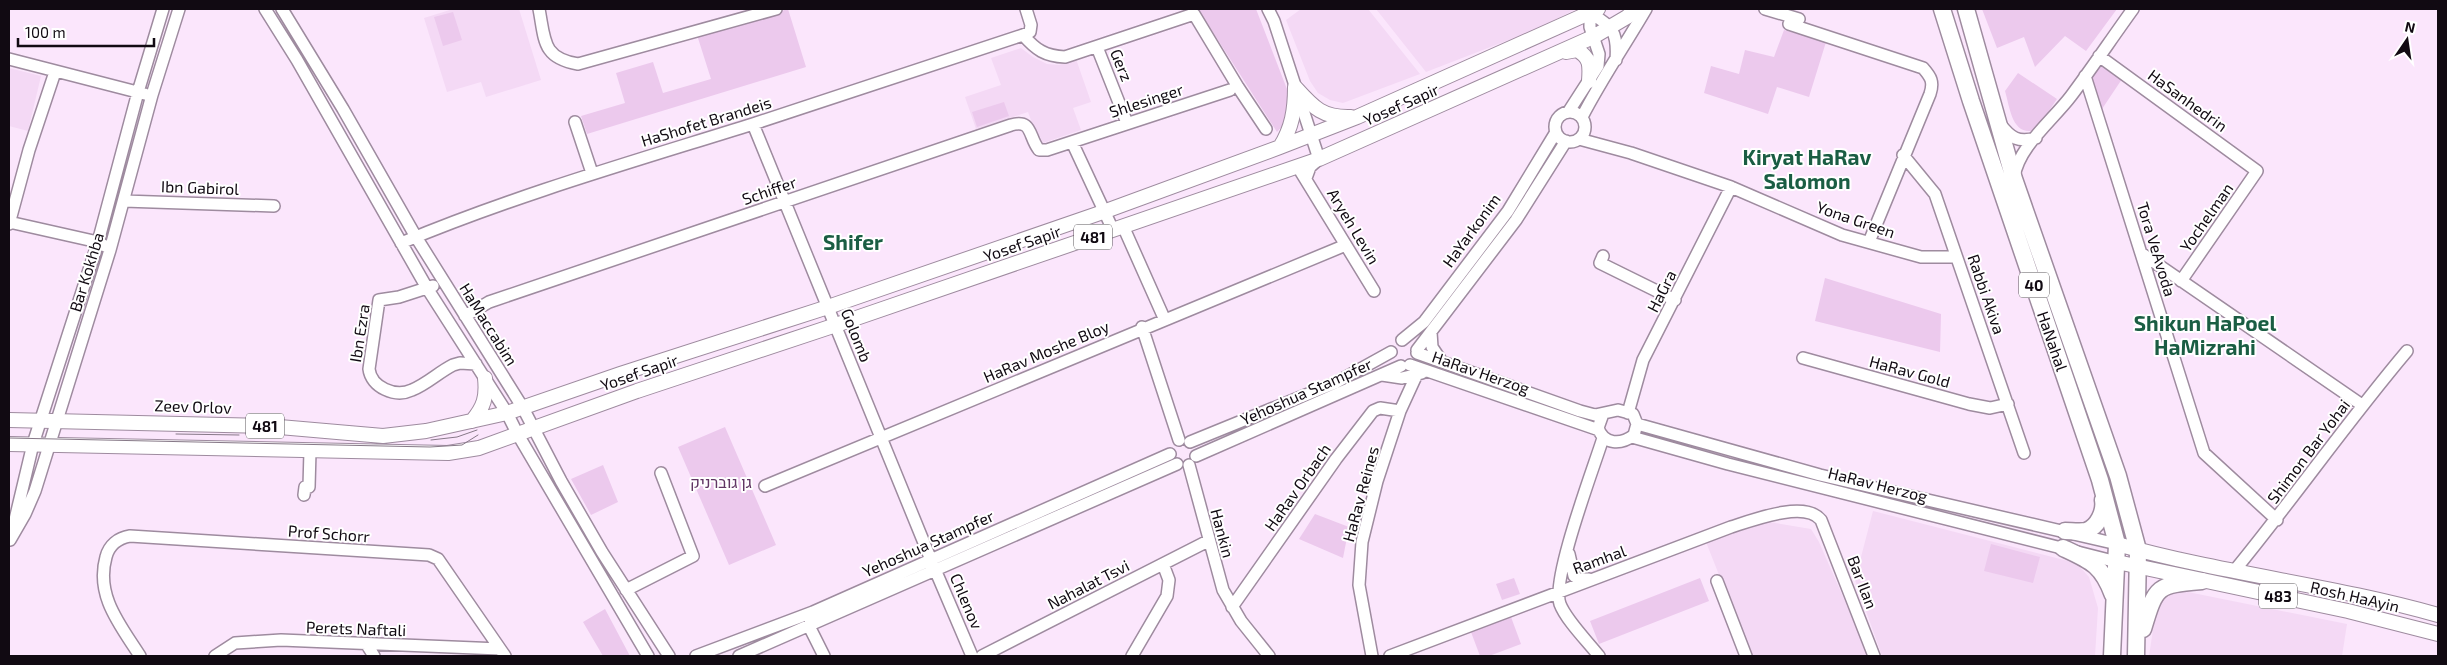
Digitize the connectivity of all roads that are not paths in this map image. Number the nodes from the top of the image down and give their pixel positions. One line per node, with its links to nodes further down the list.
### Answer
1 (163, 9): 29 (street, Bar Kokhba)
2 (179, 9): 30 (street, Bar Kokhba)
3 (282, 9): 63 (street, HaMaccabim)
4 (539, 9): 5 (street)
5 (776, 9)
6 (1026, 9): 17 (street)
7 (1268, 9): 27 (street)
8 (1636, 9): 16 (main road, Yosef Sapir / 481)
9 (1646, 9): 23 (street)
10 (1765, 9): 49 (street)
11 (1942, 9): 118 (highway, HaNahal / 40)
12 (1966, 9): 36 (highway, HaNahal / 40)
13 (2133, 9): 21 (street)
14 (265, 10): 66 (street, HaMaccabim)
15 (1594, 11): 16 (street); 18 (street); 34 (main road, Yosef Sapir / 481)
16 (1611, 27): 18 (main road, Yosef Sapir / 481); 23 (street)
17 (1023, 35): 19 (street); 39 (street, HaShofet Brandeis)
18 (1593, 37): 20 (main road, Yosef Sapir / 481); 26 (street)
19 (1097, 47): 38 (street, Gerz); 40 (street)
20 (1560, 52): 26 (main road); 50 (main road, Yosef Sapir / 481)
21 (2099, 56): 25 (street); 52 (street, HaSanhedrin)
22 (9, 59): 24 (street)
23 (1616, 60): 35 (street)
24 (55, 72): 29 (street); 61 (street)
25 (2085, 76): 31 (street); 32 (street, Tora VeAvoda)
26 (1589, 82): 33 (street)
27 (1295, 87): 34 (main road); 42 (street); 48 (main road)
28 (1230, 90): 38 (street, Shlesinger)
29 (138, 92): 30 (street); 64 (street, Bar Kokhba)
30 (152, 95): 57 (street, Bar Kokhba)
31 (2070, 97): 32 (street); 43 (street)
32 (2094, 104): 69 (street, Tora VeAvoda)
33 (1569, 111): 35 (street); 41 (street)
34 (1357, 117): 42 (main road, Yosef Sapir / 481)
35 (1584, 121): 44 (street); 47 (street, Yona Green)
36 (1998, 121): 43 (street); 55 (highway, HaNahal / 40)
37 (575, 122): 53 (street)
38 (1127, 123): 46 (street, Shlesinger)
39 (753, 124): 53 (street, HaShofet Brandeis); 58 (street, Golomb)
40 (1266, 129)
41 (1556, 132): 45 (street); 83 (street, HaYarkonim)
42 (1311, 135): 48 (main road, Yosef Sapir / 481); 50 (street)
43 (2036, 138): 55 (street)
44 (1579, 139): 45 (street); 47 (street, Yona Green)
45 (1566, 141): 82 (street, HaYarkonim)
46 (1072, 142): 58 (street, Schiffer); 60 (street)
47 (1608, 146): 56 (street, Yona Green)
48 (1280, 147): 60 (main road, Yosef Sapir / 481)
49 (1903, 155): 65 (street); 71 (street, Rabbi Akiva)
50 (1319, 159): 51 (main road, Yosef Sapir / 481); 54 (street)
51 (1297, 166): 54 (street, Aryeh Levin); 62 (main road, Yosef Sapir / 481)
52 (2257, 171): 72 (street, Yochelman)
53 (592, 173): 63 (street, HaShofet Brandeis)
54 (1306, 178): 75 (street, Aryeh Levin)
55 (2014, 179): 129 (highway, HaNahal / 40)
56 (1731, 187): 65 (street, Yona Green); 76 (street, HaGra)
57 (124, 201): 59 (street, Ibn Gabirol); 68 (street, Bar Kokhba)
58 (785, 202): 77 (street, Golomb); 78 (street, Schiffer)
59 (274, 206)
60 (1103, 212): 62 (street); 77 (main road, Yosef Sapir / 481)
61 (9, 223): 64 (street)
62 (1118, 228): 79 (street); 80 (main road, Yosef Sapir / 481)
63 (416, 237): 66 (street, HaShofet Brandeis); 73 (street, HaMaccabim)
64 (98, 242): 68 (street); 102 (street, Bar Kokhba)
65 (1869, 242): 71 (street, Yona Green)
66 (401, 243): 74 (street, HaMaccabim)
67 (1341, 247): 79 (street, HaRav Moshe Bloy)
68 (110, 250): 100 (street, Bar Kokhba)
69 (2141, 253): 72 (street); 122 (street, Tora VeAvoda)
70 (1603, 256): 76 (street)
71 (1956, 257): 93 (street, Rabbi Akiva)
72 (2181, 281): 94 (street)
73 (444, 283): 74 (street, Ibn Ezra); 78 (street, HaMaccabim)
74 (427, 288): 88 (street, HaMaccabim); 88 (street, Ibn Ezra)
75 (1374, 292)
76 (1675, 300): 98 (street, HaGra)
77 (828, 307): 80 (street, Golomb); 95 (main road, Yosef Sapir / 481)
78 (465, 316): 95 (street, HaMaccabim)
79 (1164, 318): 81 (street, HaRav Moshe Bloy)
80 (836, 325): 105 (main road, Yosef Sapir / 481); 109 (street, Golomb)
81 (1142, 327): 109 (street, HaRav Moshe Bloy); 110 (street)
82 (1431, 332): 86 (street, HaYarkonim); 89 (street)
83 (1402, 340): 85 (street); 86 (street)
84 (2407, 351): 94 (street, Shimon Bar Yohai)
85 (1391, 352): 90 (street); 110 (street, Yehoshua Stampfer)
86 (1417, 352): 89 (street, HaRav Herzog); 90 (street)
87 (1803, 358): 93 (street, HaRav Gold)
88 (476, 364): 92 (street, HaMaccabim)
89 (1443, 364): 99 (street, HaRav Herzog)
90 (1409, 368): 91 (street, Yehoshua Stampfer); 91 (street); 96 (street, HaRav Reines); 107 (street, HaRav Herzog)
91 (1382, 375): 116 (street, Yehoshua Stampfer)
92 (485, 378): 97 (street, HaMaccabim); 103 (main road)
93 (2008, 404): 115 (street, Rabbi Akiva)
94 (2362, 405): 122 (street, Shimon Bar Yohai)
95 (523, 408): 97 (main road, Zeev Orlov / 481); 105 (street, HaMaccabim)
96 (1400, 412): 142 (street, HaRav Orbach); 164 (street, HaRav Reines)
97 (508, 413): 103 (main road, Zeev Orlov / 481); 106 (street, HaMaccabim)
98 (1628, 413): 99 (street, HaRav Herzog); 104 (street)
99 (1604, 414): 107 (street)
100 (56, 419): 102 (main road, Zeev Orlov / 481); 103 (main road, Zeev Orlov / 481); 113 (street, Bar Kokhba)
101 (9, 420): 102 (main road, Zeev Orlov / 481)
102 (41, 420): 112 (street, Bar Kokhba)
103 (472, 421)
104 (1637, 424): 108 (street); 123 (street, HaRav Herzog)
105 (534, 428): 106 (main road, Yosef Sapir / 481); 139 (street, HaMaccabim)
106 (517, 433): 114 (main road, 481); 147 (street, HaMaccabim)
107 (1601, 434): 108 (street, HaRav Herzog); 127 (street)
108 (1632, 436): 128 (street, HaRav Herzog)
109 (882, 439): 119 (street, HaRav Moshe Bloy); 130 (street, Golomb)
110 (1185, 441): 116 (street, Hankin); 116 (street)
111 (9, 444): 112 (main road, 481)
112 (33, 444): 113 (main road, 481); 125 (street, Bar Kokhba)
113 (49, 445): 114 (main road, 481); 125 (street, Bar Kokhba)
114 (310, 451): 120 (street)
115 (2024, 453)
116 (1183, 460): 124 (street, Hankin); 130 (street, Yehoshua Stampfer); 135 (street, Yehoshua Stampfer)
117 (661, 473): 139 (street)
118 (2100, 480): 123 (highway); 126 (highway, HaNahal / 40)
119 (765, 486)
120 (304, 496)
121 (1821, 520): 136 (street, Ramhal); 168 (street, Bar Ilan)
122 (2277, 520): 134 (street, Shimon Bar Yohai)
123 (2065, 531): 126 (street, HaRav Herzog)
124 (1208, 541): 132 (street, Nahalat Tsvi); 142 (street, Hankin)
125 (9, 542)
126 (2117, 544): 129 (main road, Rosh HaAyin / 483); 131 (highway, HaNahal / 40)
127 (1568, 546): 136 (street); 140 (street)
128 (2063, 548): 131 (street, HaRav Herzog); 141 (highway)
129 (2138, 550): 133 (highway, 40); 134 (main road, Rosh HaAyin / 483)
130 (930, 560): 135 (street, Chlenov); 143 (street, Yehoshua Stampfer)
131 (2117, 562): 133 (main road, Rosh HaAyin / 483); 141 (highway, 40)
132 (1163, 564): 161 (street, Nahalat Tsvi); 162 (street)
133 (2139, 568): 137 (main road, Rosh HaAyin / 483); 150 (highway, 40)
134 (2235, 570): 144 (main road, Rosh HaAyin / 483)
135 (936, 571): 145 (street, Yehoshua Stampfer); 160 (street, Chlenov)
136 (1589, 579): 140 (street, Ramhal)
137 (2202, 580): 146 (main road, Rosh HaAyin / 483); 150 (highway)
138 (1717, 581): 167 (street)
139 (626, 590): 156 (street, HaMaccabim)
140 (1559, 590): 165 (street, Ramhal); 166 (street)
141 (2116, 602): 169 (highway, 40)
142 (1232, 607): 163 (street)
143 (813, 612): 145 (street); 157 (street, Yehoshua Stampfer)
144 (2438, 615)
145 (810, 626): 158 (street, Yehoshua Stampfer); 159 (street)
146 (2438, 634)
147 (636, 636): 154 (street); 155 (street, HaMaccabim)
148 (367, 645): 149 (street, Perets Naftali); 152 (street, Perets Naftali); 153 (street)
149 (502, 653): 151 (street, Prof Schorr)
150 (2136, 653)
151 (140, 656)
152 (215, 656)
153 (374, 656)
154 (638, 656)
155 (648, 656)
156 (669, 656)
157 (696, 656)
158 (739, 656)
159 (824, 656)
160 (972, 656)
161 (982, 656)
162 (1132, 656)
163 (1269, 656)
164 (1372, 656)
165 (1390, 656)
166 (1599, 656)
167 (1746, 656)
168 (1874, 656)
169 (2112, 656)

